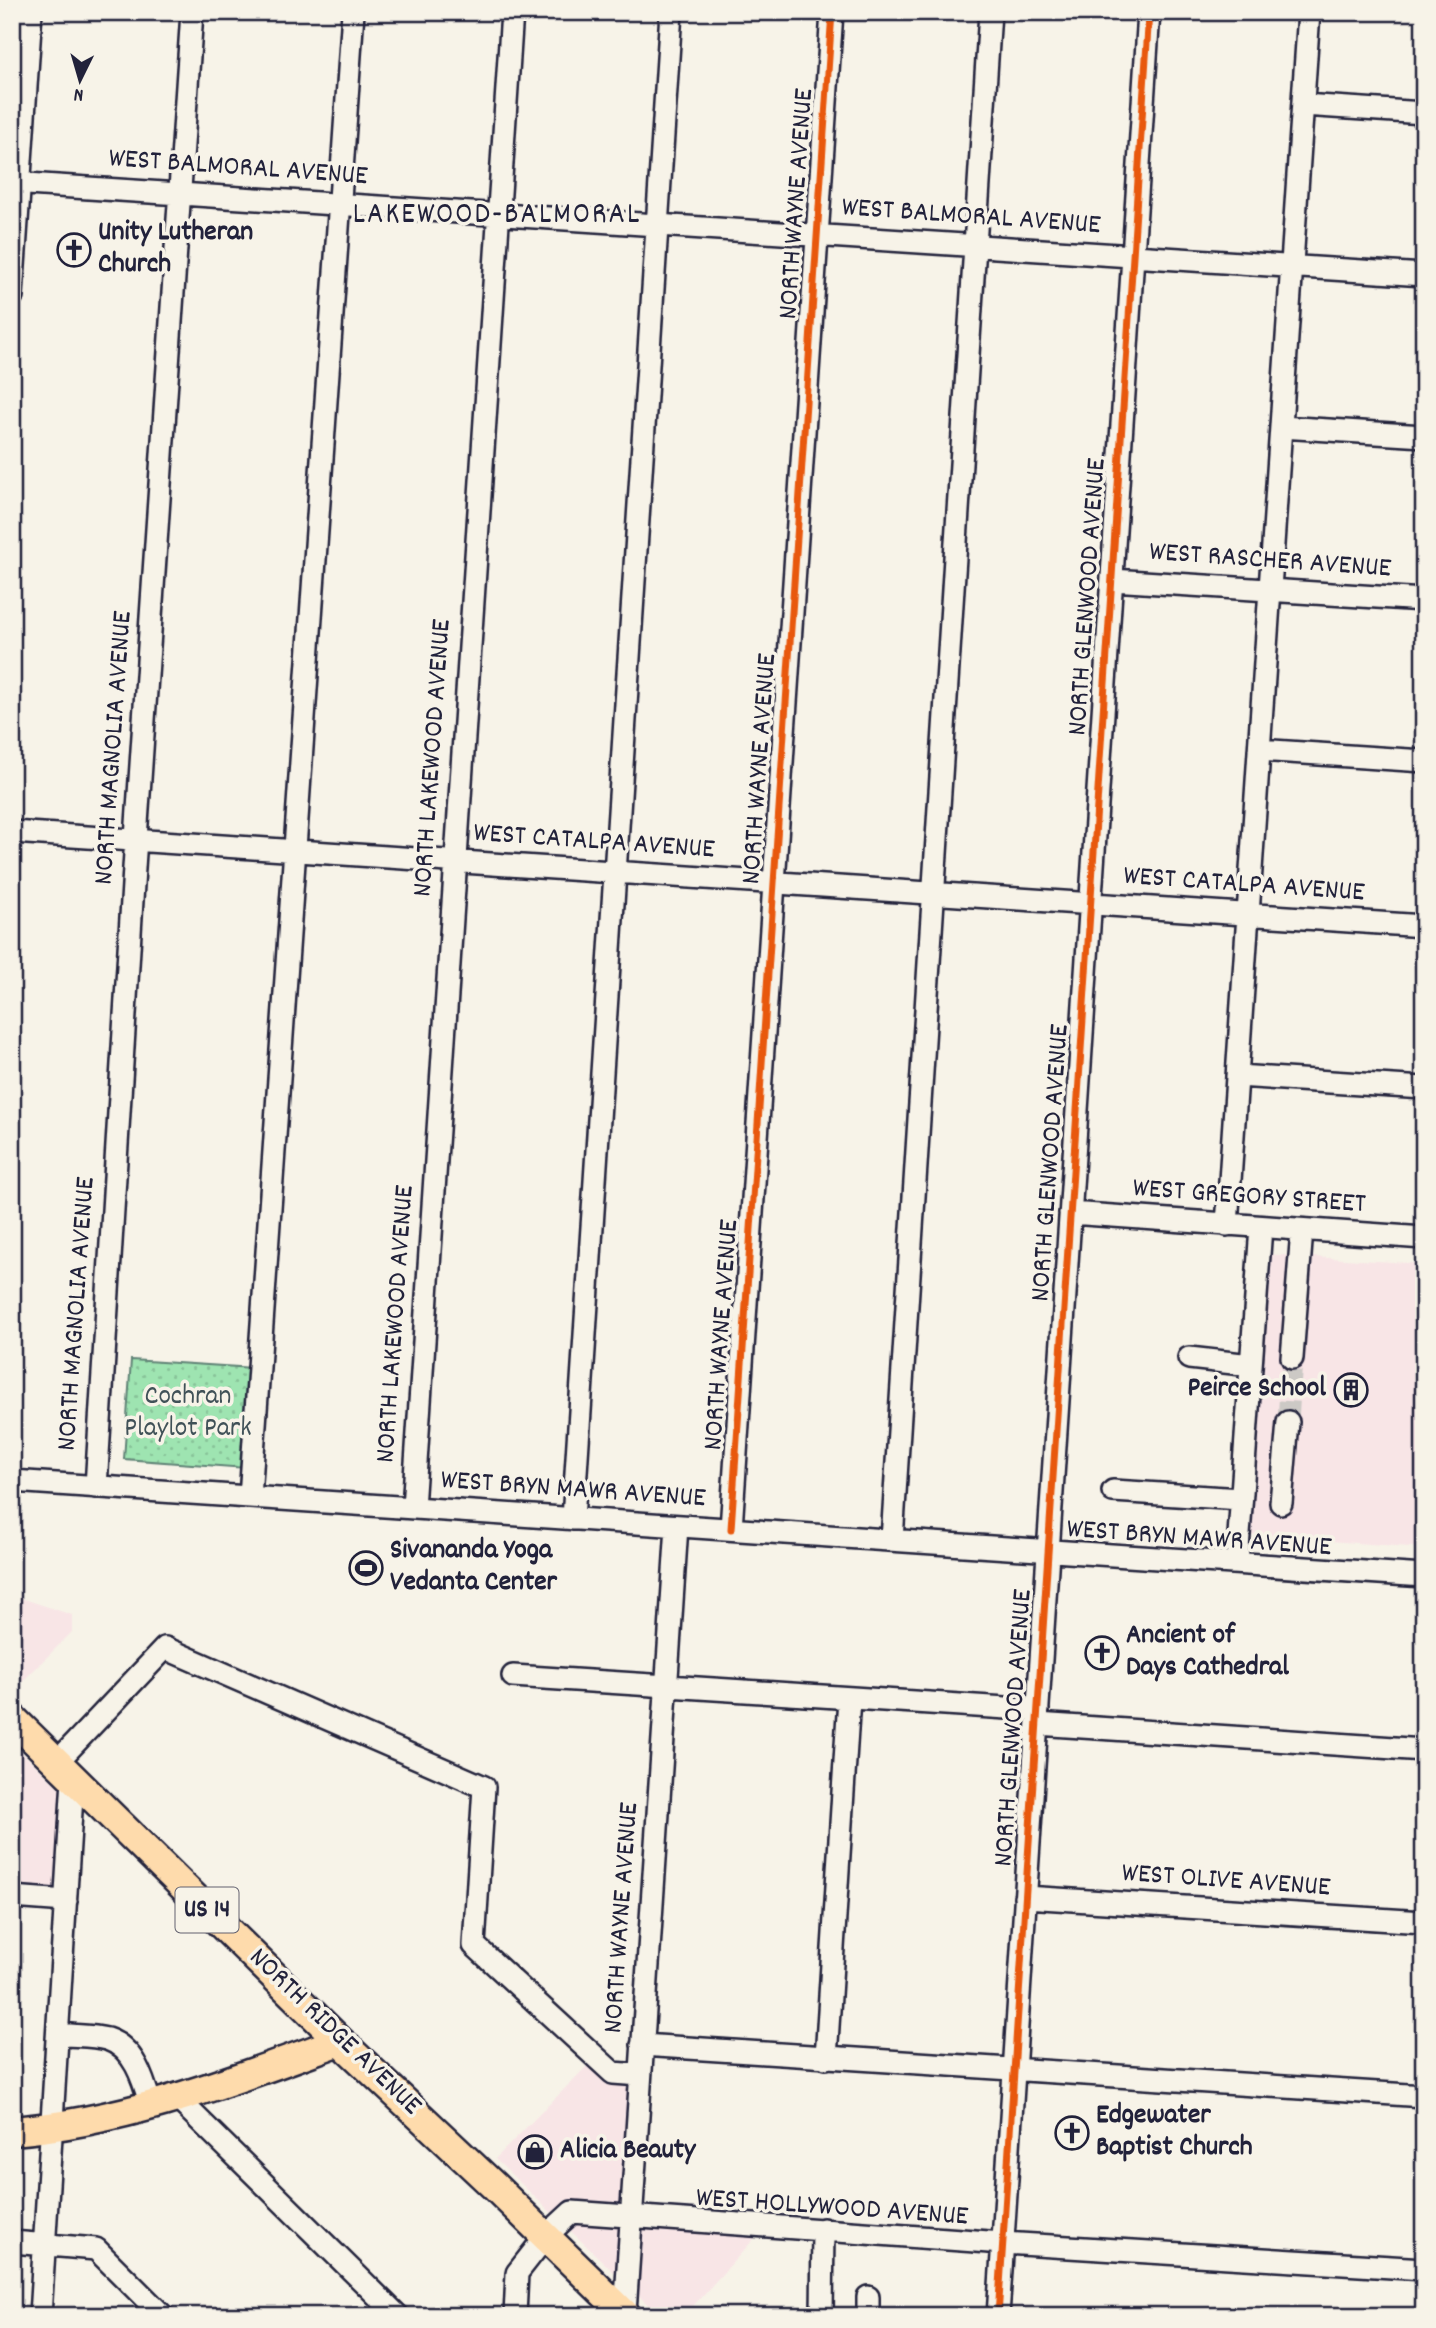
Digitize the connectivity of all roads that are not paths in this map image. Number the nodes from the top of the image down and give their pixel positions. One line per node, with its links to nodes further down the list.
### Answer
1 (31, 12): 12 (street)
2 (192, 12): 13 (street, NORTH MAGNOLIA AVENUE)
3 (353, 12): 14 (street)
4 (512, 12): 15 (street, NORTH LAKEWOOD AVENUE)
5 (671, 12): 16 (street)
6 (832, 12): 17 (street, NORTH WAYNE AVENUE)
7 (990, 12): 18 (street)
8 (1149, 12): 19 (street, NORTH GLENWOOD AVENUE)
9 (1309, 12): 10 (street)
10 (1303, 105): 11 (street); 20 (street)
11 (1424, 113)
12 (16, 183): 13 (street, WEST BALMORAL AVENUE); 22 (street)
13 (181, 194): 14 (street, WEST BALMORAL AVENUE); 31 (street, NORTH MAGNOLIA AVENUE)
14 (341, 204): 15 (street, WEST BALMORAL AVENUE); 32 (street)
15 (499, 215): 16 (street, WEST BALMORAL AVENUE); 33 (street, NORTH LAKEWOOD AVENUE)
16 (657, 225): 17 (street, WEST BALMORAL AVENUE); 34 (street)
17 (817, 236): 18 (street, WEST BALMORAL AVENUE); 35 (street, NORTH WAYNE AVENUE)
18 (975, 246): 19 (street, WEST BALMORAL AVENUE); 36 (street)
19 (1133, 257): 20 (street, WEST BALMORAL AVENUE); 25 (street, NORTH GLENWOOD AVENUE)
20 (1292, 267): 21 (street, WEST BALMORAL AVENUE); 23 (street)
21 (1424, 275)
22 (12, 296)
23 (1281, 427): 24 (street); 26 (street)
24 (1424, 436)
25 (1112, 580): 26 (street, WEST RASCHER AVENUE); 37 (street, NORTH GLENWOOD AVENUE)
26 (1270, 590): 27 (street, WEST RASCHER AVENUE); 28 (street)
27 (1424, 600)
28 (1259, 750): 29 (street); 38 (street)
29 (1424, 761)
30 (12, 832): 31 (street, WEST CATALPA AVENUE)
31 (136, 840): 32 (street, WEST CATALPA AVENUE); 52 (street, NORTH MAGNOLIA AVENUE)
32 (297, 851): 33 (street, WEST CATALPA AVENUE); 54 (street)
33 (455, 861): 34 (street, WEST CATALPA AVENUE); 57 (street, NORTH LAKEWOOD AVENUE)
34 (614, 872): 35 (street, WEST CATALPA AVENUE); 58 (street)
35 (774, 883): 36 (street, WEST CATALPA AVENUE); 60 (street, NORTH WAYNE AVENUE)
36 (934, 893): 37 (street, WEST CATALPA AVENUE); 61 (street)
37 (1090, 904): 38 (street, WEST CATALPA AVENUE); 42 (street, NORTH GLENWOOD AVENUE)
38 (1248, 914): 39 (street, WEST CATALPA AVENUE); 40 (street)
39 (1424, 926)
40 (1237, 1076): 41 (street); 43 (street)
41 (1424, 1087)
42 (1070, 1213): 43 (street, WEST GREGORY STREET); 62 (street, NORTH GLENWOOD AVENUE)
43 (1227, 1225): 44 (street, WEST GREGORY STREET)
44 (1261, 1227): 45 (street, WEST GREGORY STREET); 49 (street)
45 (1301, 1230): 46 (street, WEST GREGORY STREET); 47 (street)
46 (1424, 1238)
47 (1292, 1357)
48 (1189, 1359): 49 (street)
49 (1251, 1365): 55 (street)
50 (1288, 1422): 56 (street)
51 (12, 1482): 52 (street, WEST BRYN MAWR AVENUE)
52 (96, 1487): 54 (street, WEST BRYN MAWR AVENUE)
53 (1113, 1491): 55 (street)
54 (250, 1497): 57 (street, WEST BRYN MAWR AVENUE)
55 (1241, 1499): 63 (street)
56 (1280, 1503)
57 (414, 1508): 58 (street, WEST BRYN MAWR AVENUE)
58 (573, 1519): 59 (street, WEST BRYN MAWR AVENUE)
59 (677, 1526): 60 (street, WEST BRYN MAWR AVENUE); 66 (street, NORTH WAYNE AVENUE)
60 (732, 1529): 61 (street, WEST BRYN MAWR AVENUE)
61 (892, 1540): 62 (street, WEST BRYN MAWR AVENUE)
62 (1048, 1551): 63 (street, WEST BRYN MAWR AVENUE); 68 (street, NORTH GLENWOOD AVENUE)
63 (1237, 1563): 64 (street, WEST BRYN MAWR AVENUE)
64 (1424, 1576)
65 (513, 1676): 66 (street)
66 (666, 1686): 67 (street); 78 (street, NORTH WAYNE AVENUE)
67 (849, 1698): 68 (street); 79 (street)
68 (1037, 1717): 70 (street); 73 (street, NORTH GLENWOOD AVENUE)
69 (12, 1718): 71 (main road, NORTH RIDGE AVENUE / US 14)
70 (1424, 1750)
71 (65, 1771): 74 (street); 77 (main road, NORTH RIDGE AVENUE / US 14); 81 (street)
72 (12, 1897): 74 (street)
73 (1026, 1898): 75 (street, WEST OLIVE AVENUE); 80 (street, NORTH GLENWOOD AVENUE)
74 (66, 1901): 76 (street)
75 (1424, 1922)
76 (58, 2034): 83 (street); 84 (street)
77 (340, 2041): 83 (main road); 88 (main road, NORTH RIDGE AVENUE / US 14)
78 (642, 2045): 79 (street); 81 (street, NORTH WAYNE AVENUE)
79 (826, 2058): 80 (street)
80 (1014, 2069): 82 (street); 90 (street, NORTH GLENWOOD AVENUE)
81 (640, 2075): 86 (street, NORTH WAYNE AVENUE)
82 (1424, 2096)
83 (164, 2103): 84 (main road); 96 (street)
84 (52, 2128): 85 (main road); 91 (street)
85 (12, 2131)
86 (631, 2215): 87 (street, WEST HOLLYWOOD AVENUE); 88 (street, WEST HOLLYWOOD AVENUE); 93 (street, NORTH WAYNE AVENUE)
87 (823, 2229): 90 (street, WEST HOLLYWOOD AVENUE); 98 (street)
88 (546, 2236): 93 (main road, NORTH RIDGE AVENUE / US 14); 97 (street)
89 (12, 2242): 91 (street)
90 (1003, 2243): 92 (street, WEST HOLLYWOOD AVENUE); 99 (street, NORTH GLENWOOD AVENUE)
91 (45, 2245): 94 (street); 95 (street)
92 (1424, 2269)
93 (626, 2314)
94 (40, 2316)
95 (163, 2316)
96 (398, 2316)
97 (514, 2316)
98 (821, 2316)
99 (998, 2316)

